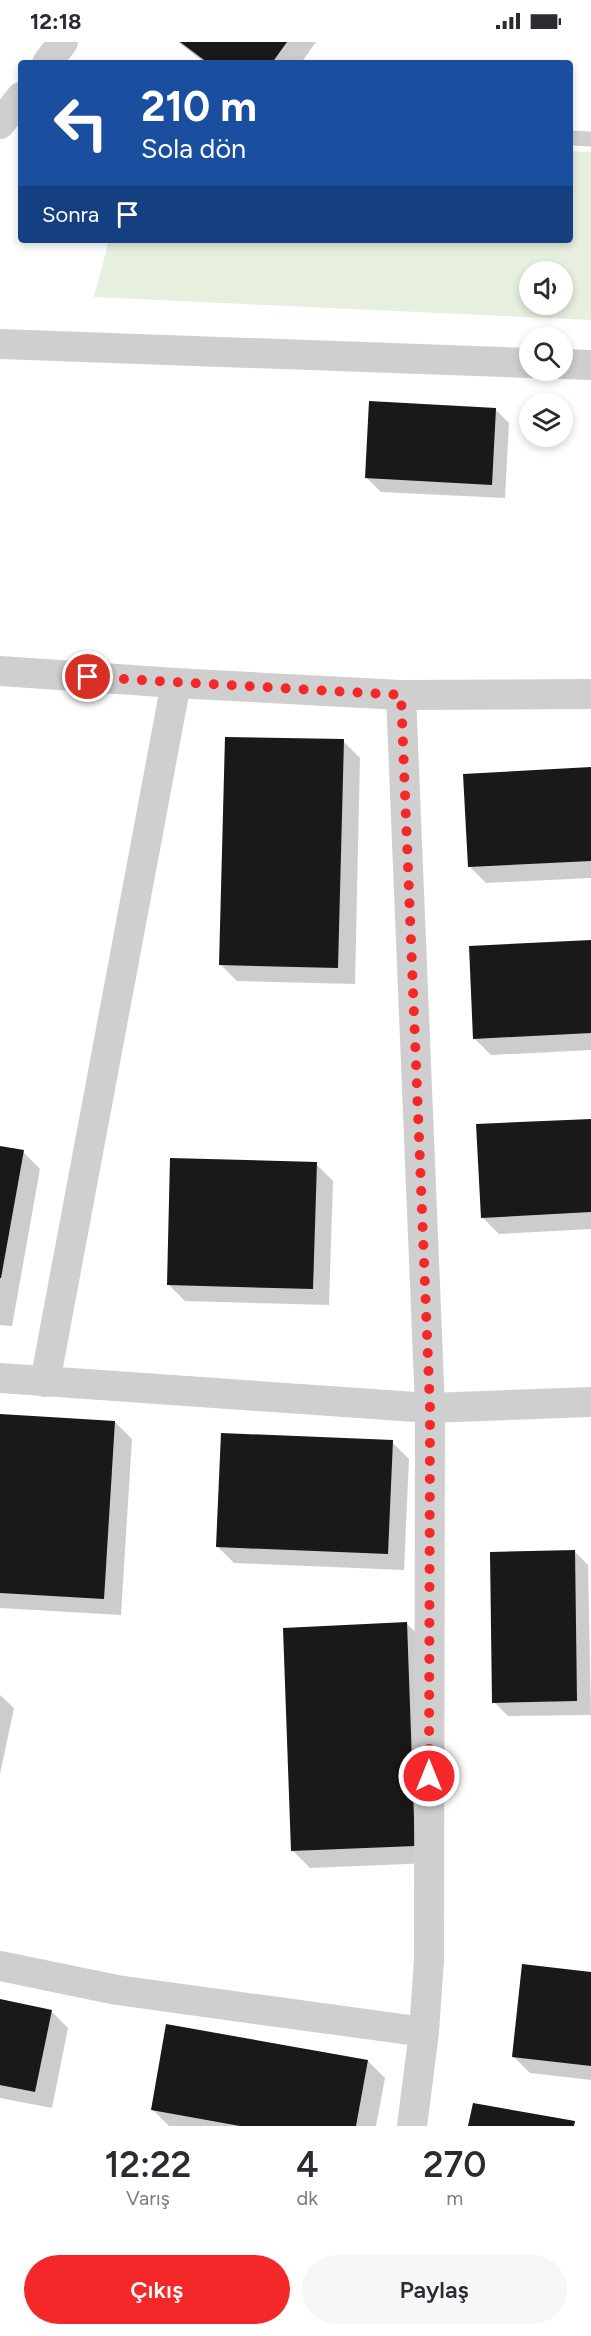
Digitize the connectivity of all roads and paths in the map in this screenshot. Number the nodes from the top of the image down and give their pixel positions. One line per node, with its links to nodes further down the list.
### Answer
1 (63, 42): 2 (street)
2 (49, 60)
3 (18, 101): 4 (street)
4 (0, 124)
5 (573, 138): 6 (lane)
6 (591, 139)
7 (0, 344): 8 (street)
8 (519, 363)
9 (573, 364): 10 (street)
10 (591, 365)
11 (0, 671): 12 (street)
12 (176, 683): 14 (street); 16 (street)
13 (591, 694): 14 (street)
14 (401, 695): 18 (street)
15 (0, 1378): 16 (street)
16 (45, 1382): 18 (street)
17 (591, 1402): 18 (street)
18 (430, 1408): 20 (street)
19 (0, 1966): 20 (street)
20 (424, 2032): 21 (street)
21 (412, 2126)

